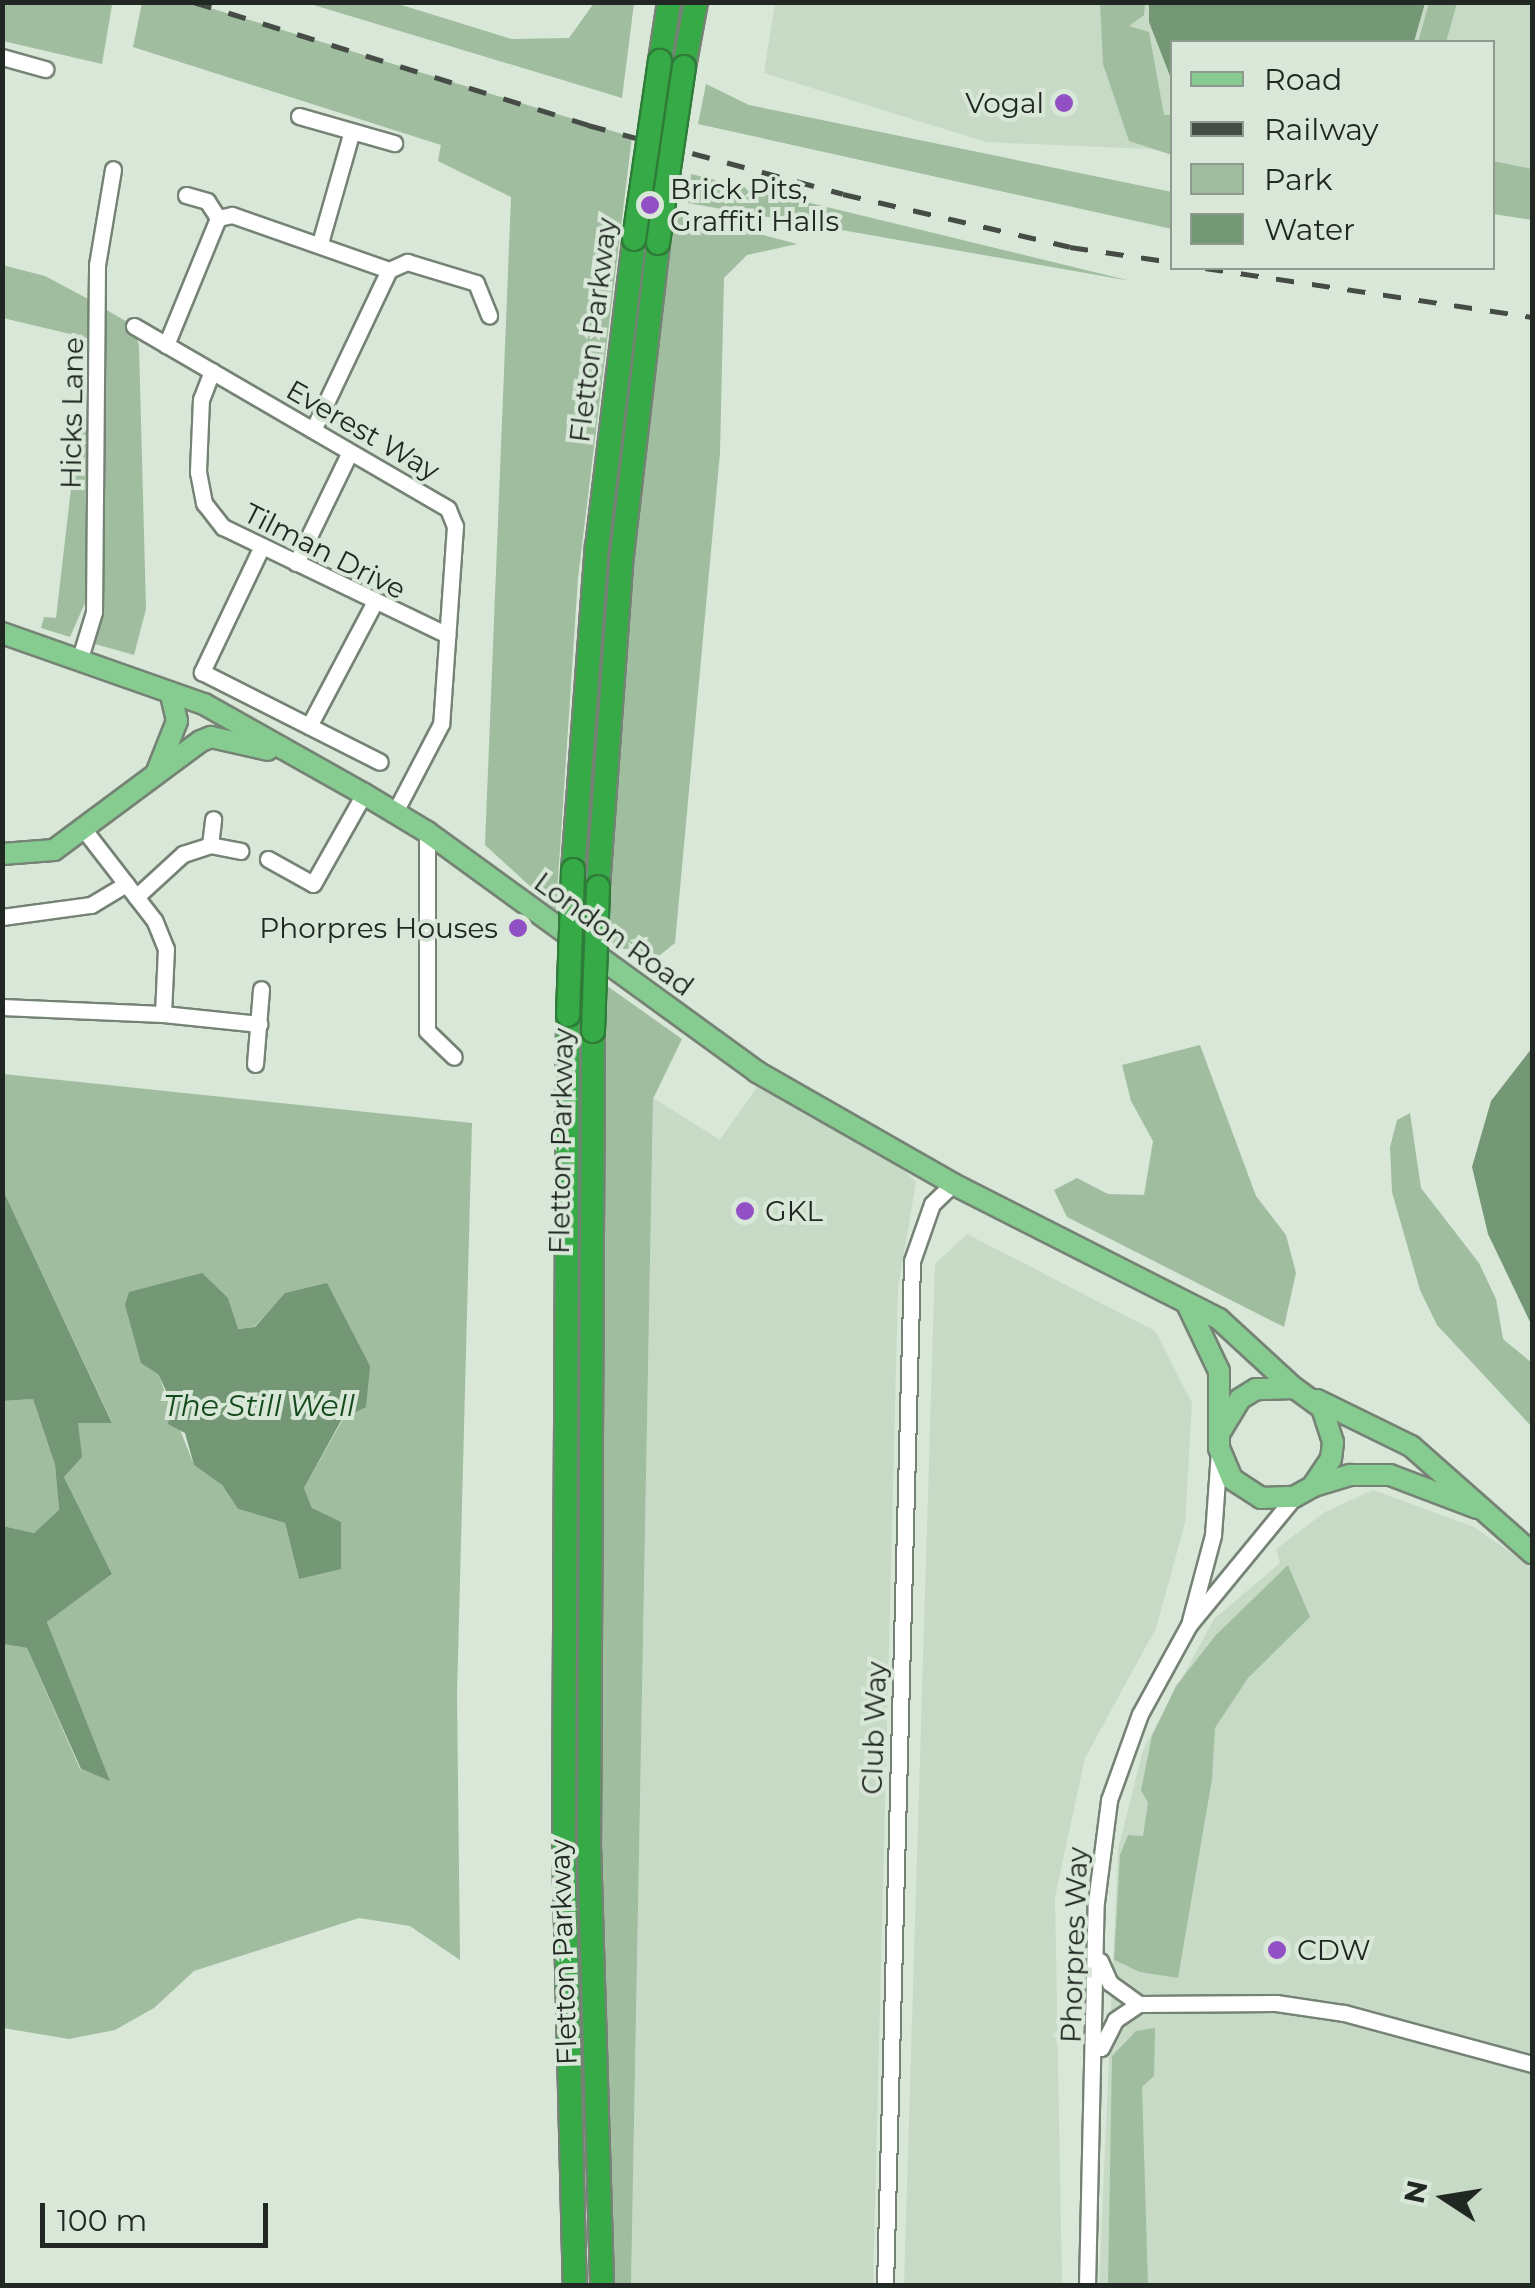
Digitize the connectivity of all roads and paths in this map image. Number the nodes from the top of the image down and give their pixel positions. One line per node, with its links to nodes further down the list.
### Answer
1 (696, 2): 61 (highway, Fletton Parkway, bridge)
2 (669, 6): 62 (highway, Fletton Parkway, bridge)
3 (2, 57): 4 (street)
4 (45, 69)
5 (299, 116): 6 (street)
6 (352, 131): 7 (street); 11 (street)
7 (394, 143)
8 (113, 168): 24 (street, Hicks Lane)
9 (186, 195): 10 (street)
10 (218, 218): 11 (street); 15 (street)
11 (320, 243): 12 (street)
12 (389, 270): 13 (street); 17 (street)
13 (489, 315)
14 (134, 326): 15 (street, Everest Way)
15 (166, 344): 16 (street, Everest Way)
16 (212, 370): 17 (street, Everest Way); 19 (street, Tilman Drive)
17 (312, 430): 18 (street, Everest Way)
18 (350, 452): 20 (street); 23 (street, Everest Way)
19 (262, 546): 20 (street, Tilman Drive); 26 (street)
20 (296, 562): 21 (street, Tilman Drive)
21 (374, 603): 23 (street, Tilman Drive); 26 (street)
22 (2, 633): 24 (main road, London Road)
23 (447, 634): 31 (street, Everest Way)
24 (80, 658): 25 (main road, London Road)
25 (171, 696): 27 (main road, London Road); 29 (main road)
26 (309, 726): 28 (street)
27 (294, 759): 29 (main road); 30 (main road, London Road)
28 (380, 762)
29 (155, 777): 33 (main road)
30 (364, 794): 31 (main road, London Road); 38 (street)
31 (395, 812): 34 (main road, London Road)
32 (213, 820): 35 (street)
33 (85, 831): 37 (main road); 39 (street)
34 (426, 832): 45 (street); 47 (main road, London Road)
35 (210, 845): 36 (street); 39 (street)
36 (240, 851)
37 (2, 854)
38 (268, 859)
39 (131, 891): 40 (street); 43 (street)
40 (2, 917)
41 (261, 989): 44 (street)
42 (2, 1007): 43 (street)
43 (164, 1014): 44 (street)
44 (260, 1024): 46 (street)
45 (454, 1057)
46 (254, 1064)
47 (952, 1184): 48 (main road, London Road); 63 (street, Club Way)
48 (1186, 1302): 49 (main road, London Road); 50 (main road)
49 (1302, 1393): 50 (main road); 51 (main road); 52 (main road, London Road)
50 (1220, 1440): 51 (main road); 54 (street, Phorpres Way)
51 (1303, 1492): 52 (main road, London Road); 54 (street, Phorpres Way)
52 (1484, 1511): 53 (main road, London Road)
53 (1532, 1553)
54 (1189, 1625): 55 (street, Phorpres Way)
55 (1095, 1938): 56 (street, Phorpres Way); 60 (street)
56 (1098, 1958): 57 (street); 59 (street, Phorpres Way)
57 (1139, 2004): 58 (street); 59 (street)
58 (1532, 2064)
59 (1096, 2065): 60 (street, Phorpres Way)
60 (1090, 2120): 64 (street, Phorpres Way)
61 (602, 2284)
62 (575, 2286)
63 (885, 2286)
64 (1088, 2286)

